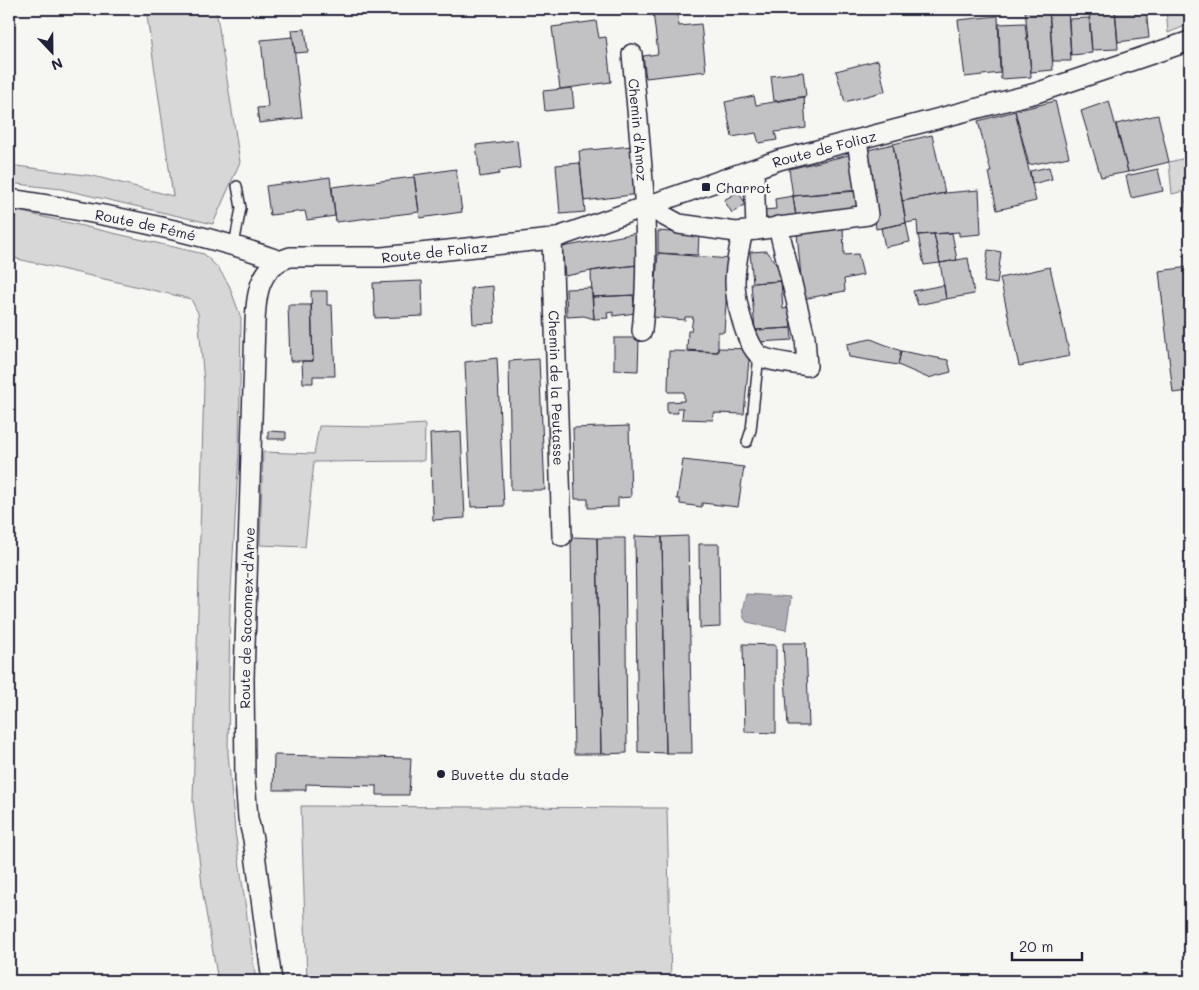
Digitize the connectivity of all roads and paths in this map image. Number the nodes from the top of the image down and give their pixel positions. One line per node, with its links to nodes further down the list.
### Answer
1 (1190, 41): 3 (street, Route de Foliaz)
2 (632, 54): 7 (street, Chemin d'Amoz)
3 (857, 140): 4 (street, Route de Foliaz); 8 (street)
4 (754, 170): 7 (street, Route de Foliaz); 9 (street)
5 (238, 186): 11 (lane)
6 (9, 199): 11 (street, Route de Fémé)
7 (646, 206): 9 (street); 10 (street, Route de Foliaz); 13 (street, Chemin d'Amoz)
8 (778, 226): 9 (street); 14 (street)
9 (749, 231): 14 (street)
10 (552, 239): 12 (street, Route de Foliaz); 16 (street, Chemin de la Peutasse)
11 (234, 245): 12 (street, Route de Fémé)
12 (278, 260): 17 (street, Route de Saconnex-d'Arve)
13 (642, 331)
14 (759, 356): 15 (lane)
15 (747, 442)
16 (562, 536)
17 (272, 981)

